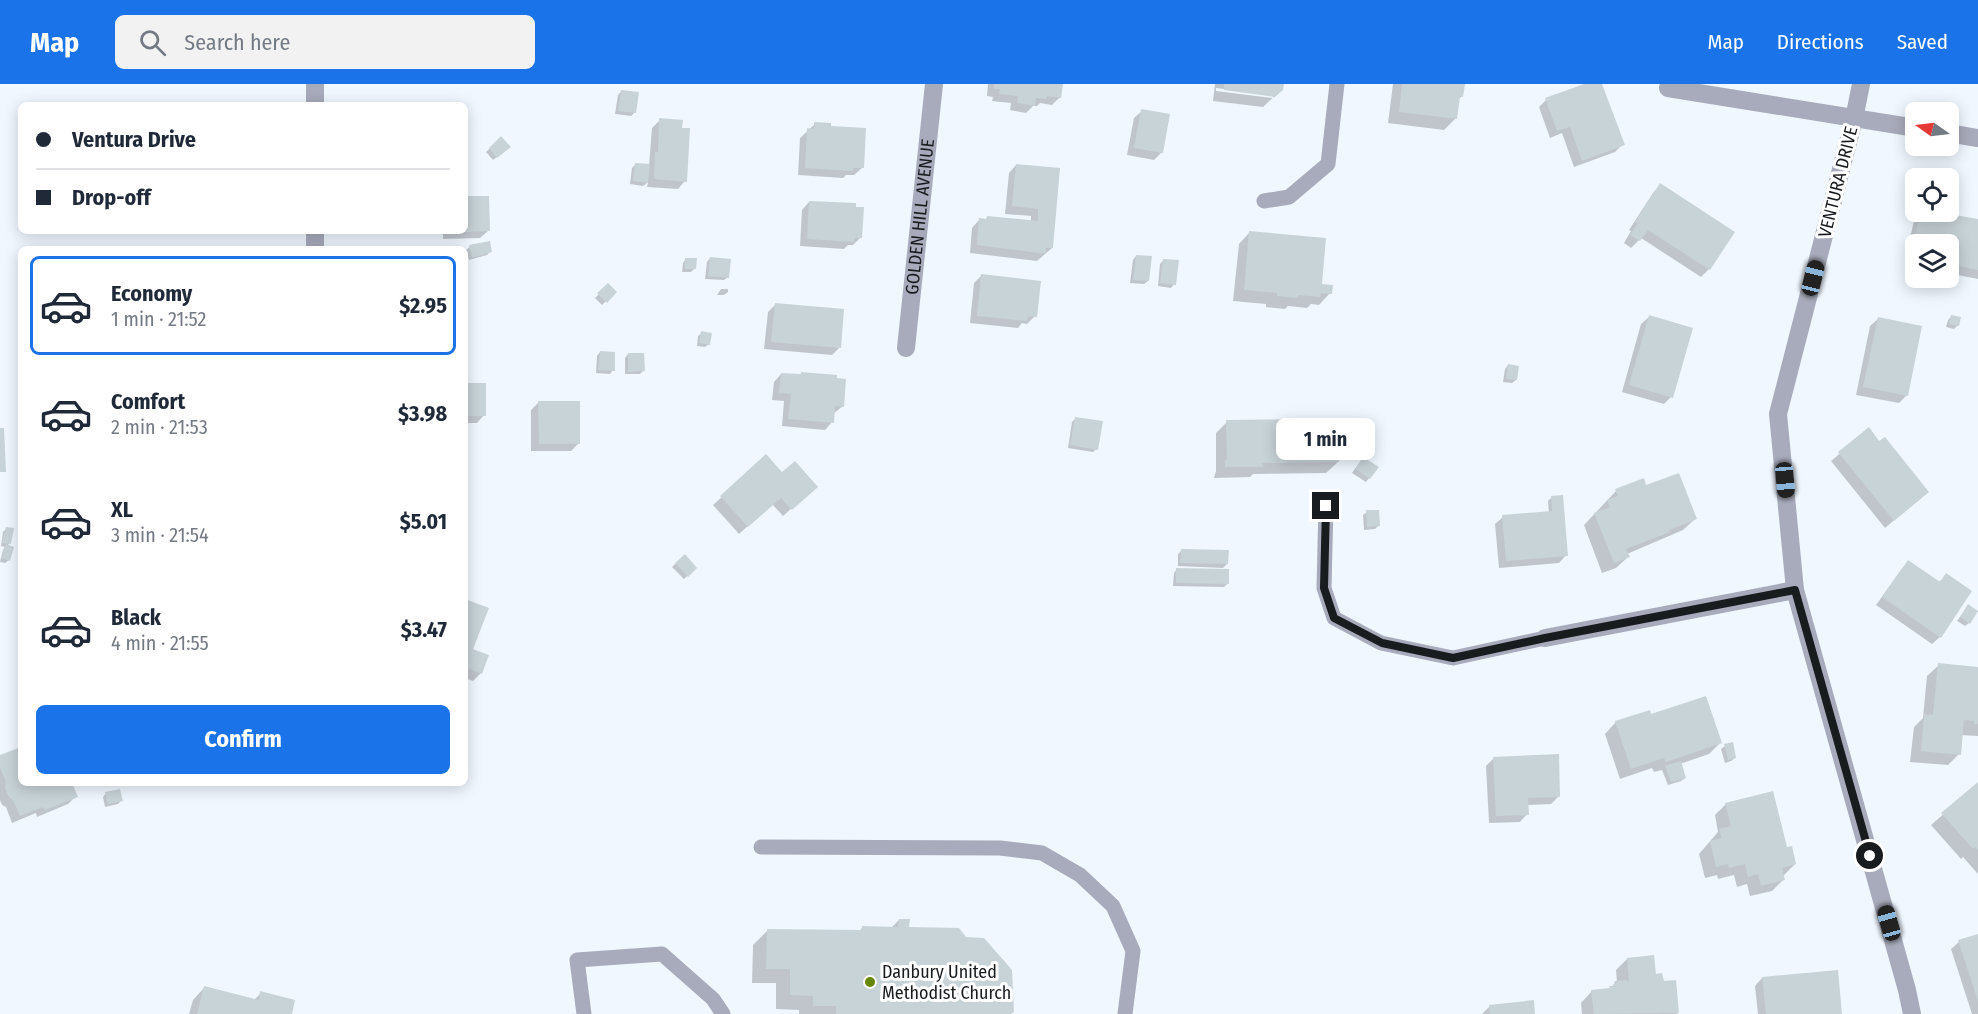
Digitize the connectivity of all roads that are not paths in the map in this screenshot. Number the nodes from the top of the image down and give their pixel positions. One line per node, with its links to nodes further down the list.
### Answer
1 (315, 84): 6 (street)
2 (934, 84): 12 (street, GOLDEN HILL AVENUE)
3 (1337, 84): 11 (lane)
4 (1861, 84): 7 (street, VENTURA DRIVE)
5 (1668, 88): 7 (street)
6 (315, 102)
7 (1854, 119): 8 (street); 14 (street, VENTURA DRIVE)
8 (1905, 126)
9 (1959, 135): 10 (street)
10 (1978, 138)
11 (1264, 201)
12 (906, 348)
13 (1326, 506): 15 (lane)
14 (1795, 590): 15 (street); 20 (street, VENTURA DRIVE)
15 (1545, 638)
16 (761, 847): 19 (lane)
17 (584, 1014): 18 (lane)
18 (723, 1014)
19 (1125, 1014)
20 (1912, 1014)

